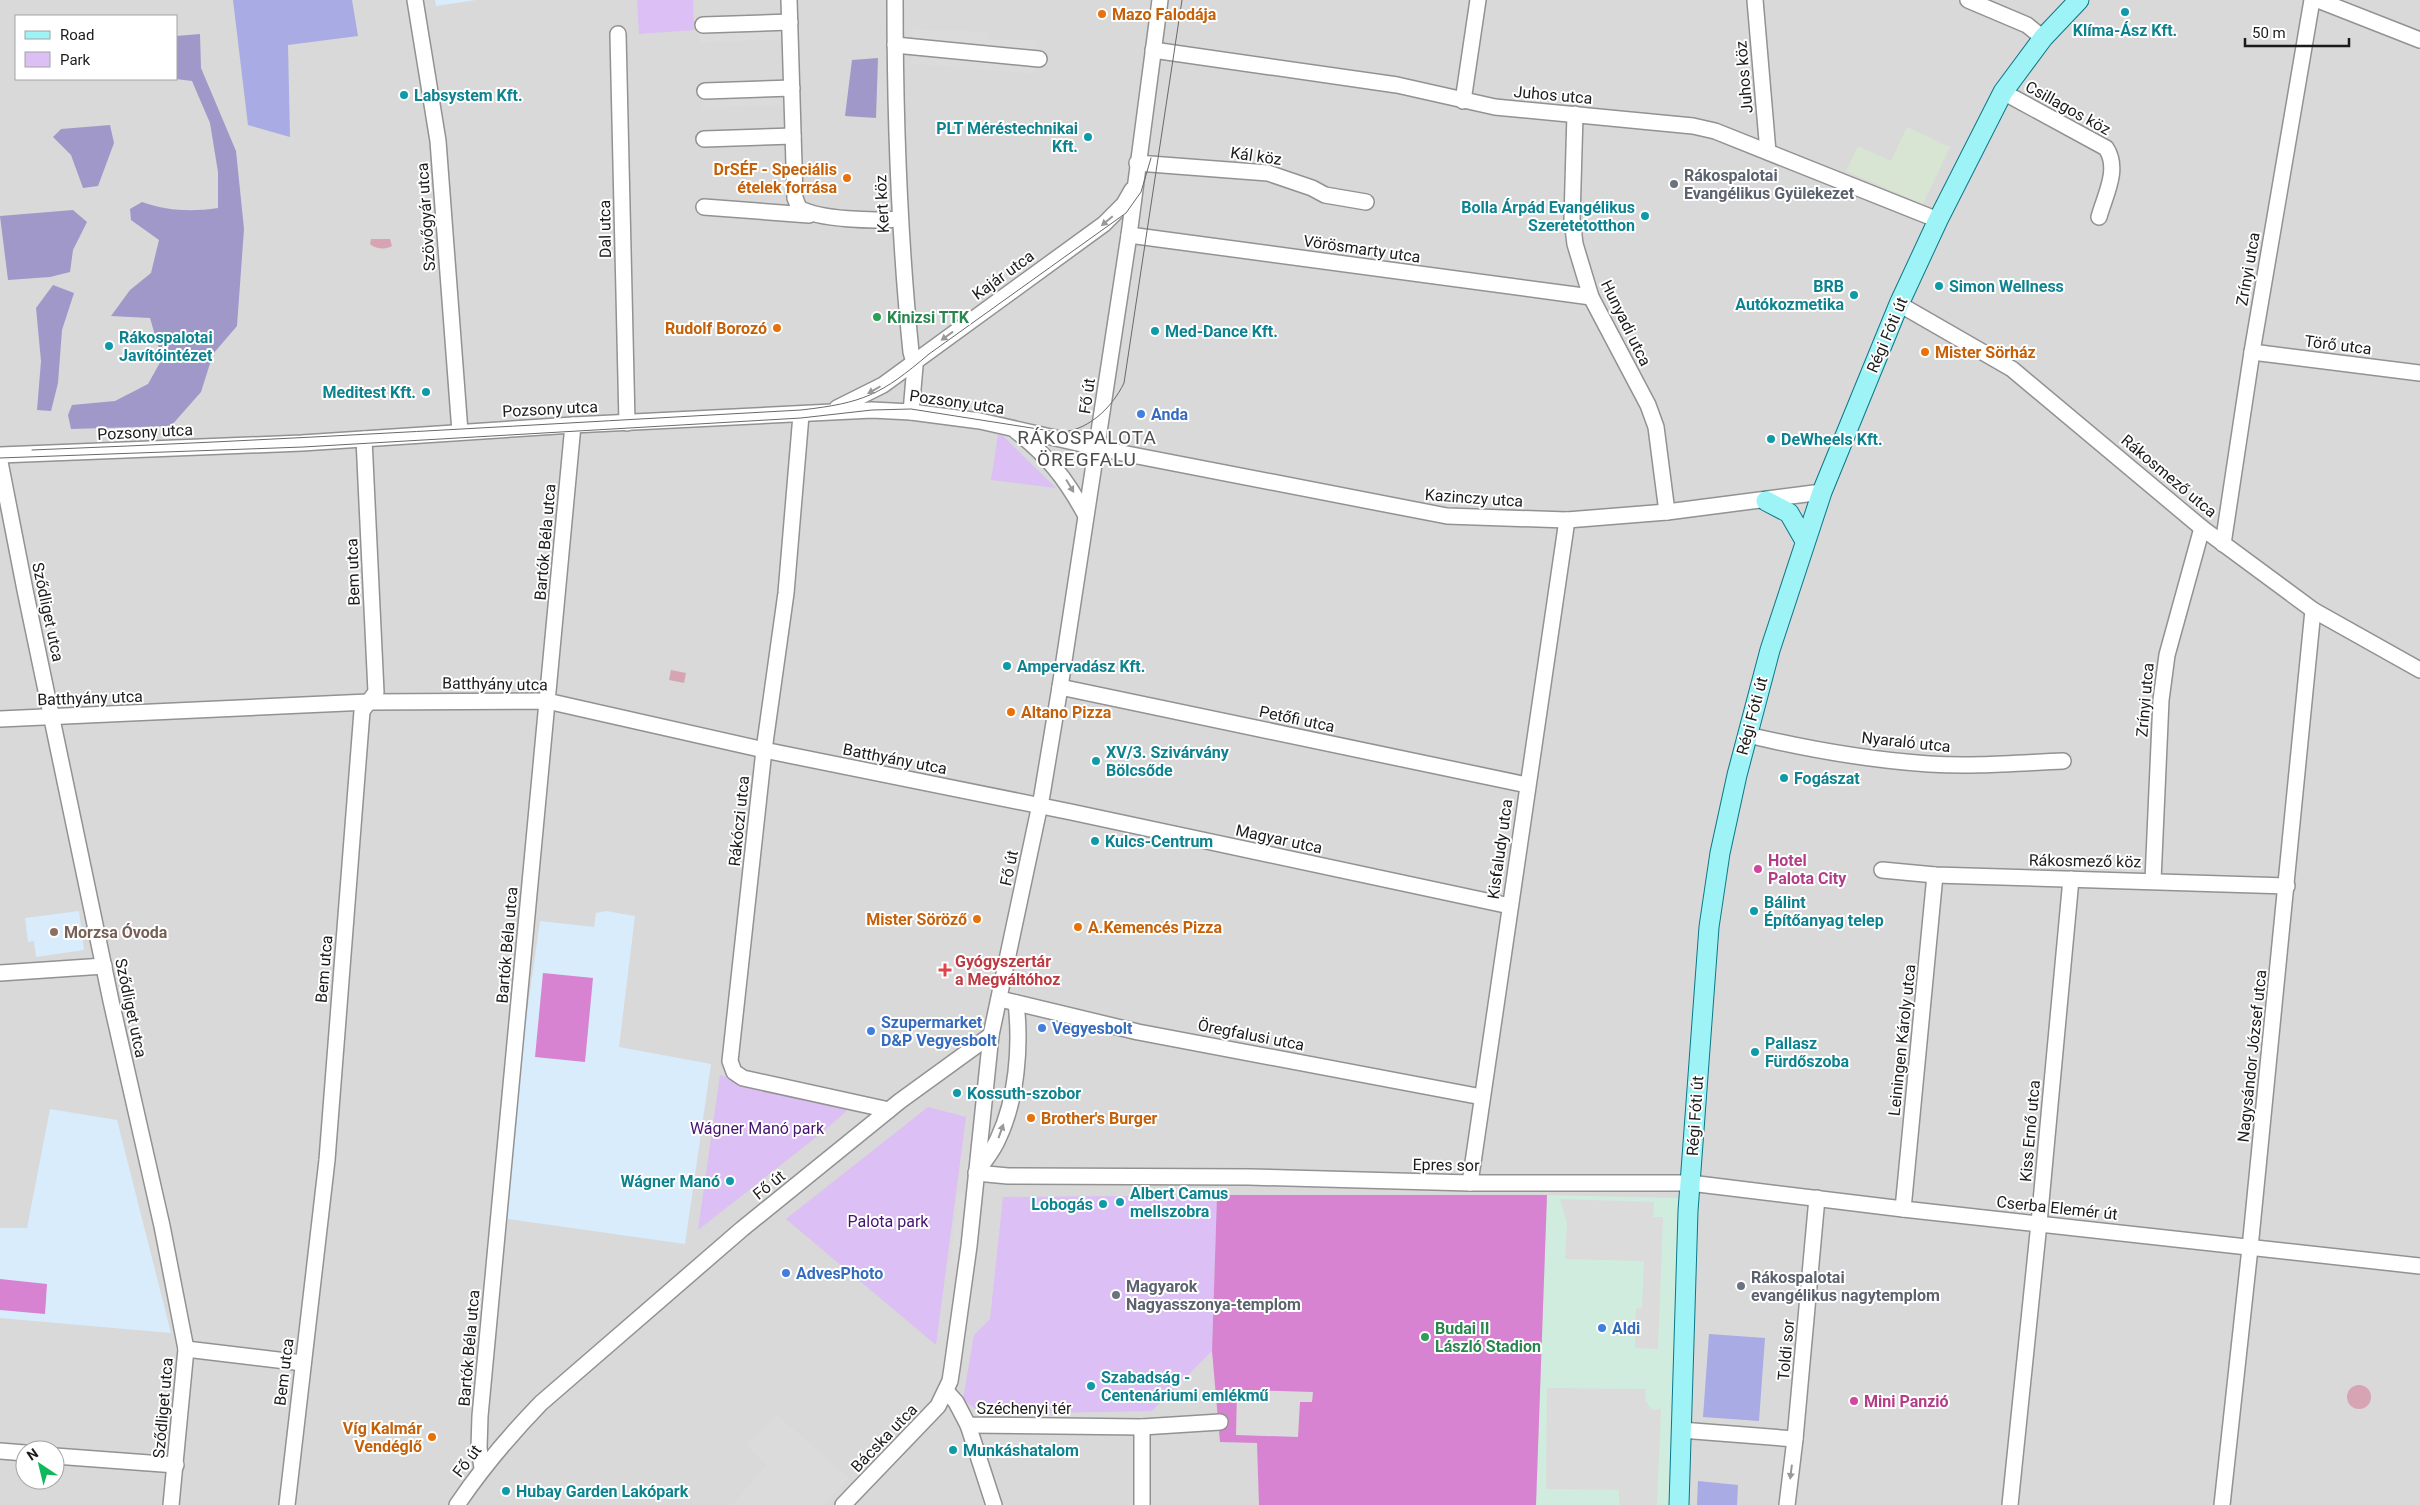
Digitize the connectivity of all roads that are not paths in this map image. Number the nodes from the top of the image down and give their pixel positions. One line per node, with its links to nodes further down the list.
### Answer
1 (415, 0): 47 (street, Szövőgyár utca)
2 (790, 0): 11 (street)
3 (895, 0): 16 (street, Kert köz)
4 (1160, 0): 17 (street, Fő út)
5 (1478, 0): 22 (street)
6 (1755, 0): 26 (street, Juhos köz)
7 (1968, 0): 14 (street)
8 (2079, 0): 14 (main road, Régi Fóti út)
9 (2312, 0): 38 (street, Zrínyi utca)
10 (2318, 0): 15 (street)
11 (790, 22): 12 (street); 19 (street)
12 (704, 25)
13 (618, 34): 44 (street, Dal utca)
14 (2043, 38): 21 (main road, Régi Fóti út)
15 (2420, 40)
16 (895, 45): 18 (street); 33 (street, Kert köz)
17 (1153, 50): 22 (street, Juhos utca); 27 (street, Fő út)
18 (1040, 59)
19 (792, 88): 20 (street); 24 (street)
20 (705, 91)
21 (2003, 92): 32 (street, Csillagos köz); 34 (main road, Régi Fóti út)
22 (1463, 101): 23 (street, Juhos utca)
23 (1575, 114): 26 (street, Juhos utca); 36 (street, Hunyadi utca)
24 (793, 136): 25 (street); 31 (street)
25 (704, 139)
26 (1768, 152): 34 (street, Juhos utca)
27 (1138, 164): 28 (street, Fő út); 29 (street, Kál köz)
28 (1136, 182): 35 (street, Fő út); 39 (street, Kajár utca, one-way to 39)
29 (1366, 202)
30 (704, 207): 31 (street)
31 (811, 215): 33 (street)
32 (2099, 217)
33 (899, 219): 39 (street, Kert köz)
34 (1938, 220): 37 (main road, Régi Fóti út)
35 (1129, 235): 36 (street, Vörösmarty utca); 49 (street, Fő út)
36 (1591, 297): 54 (street, Hunyadi utca)
37 (1899, 304): 52 (main road, Régi Fóti út); 57 (street, Rákosmező utca)
38 (2252, 352): 40 (street, Törő utca); 59 (street, Zrínyi utca)
39 (913, 361): 41 (street, Kert köz); 42 (street, Kajár utca, one-way to 42)
40 (2420, 373)
41 (911, 412): 42 (street, Pozsony utca); 46 (street, Pozsony utca)
42 (826, 413): 43 (street, Pozsony utca)
43 (801, 414): 44 (street, Pozsony utca); 68 (street, Rákóczi utca)
44 (626, 423): 45 (street, Pozsony utca)
45 (574, 425): 47 (street, Pozsony utca); 63 (street, Bartók Béla utca)
46 (1011, 428): 49 (street, Pozsony utca); 55 (street, one-way to 55)
47 (460, 432): 48 (street, Pozsony utca)
48 (364, 439): 50 (street, Pozsony utca); 64 (street, Bem utca)
49 (1098, 447): 55 (street, Fő út); 56 (street, Kazinczy utca)
50 (0, 455)
51 (0, 462): 65 (street, Sződliget utca)
52 (1822, 492): 53 (street, Kazinczy utca); 58 (main road, Régi Fóti út)
53 (1766, 501): 54 (street, Kazinczy utca); 58 (main road)
54 (1667, 512): 56 (street, Kazinczy utca)
55 (1085, 514): 62 (street, Fő út)
56 (1567, 520): 70 (street, Kisfaludy utca)
57 (2202, 528): 59 (street, Rákosmező utca); 75 (street, Zrínyi utca)
58 (1805, 542): 67 (main road, Régi Fóti út)
59 (2223, 544): 60 (street, Rákosmező utca)
60 (2314, 610): 61 (street, Rákosmező utca); 76 (street, Nagysándor József utca)
61 (2420, 670)
62 (1060, 687): 70 (street, Petőfi utca); 71 (street, Fő út)
63 (547, 701): 64 (street, Batthyány utca); 68 (street, Batthyány utca); 105 (street, Bartók Béla utca)
64 (368, 702): 65 (street, Batthyány utca); 94 (street, Bem utca)
65 (52, 717): 66 (street, Batthyány utca); 78 (street, Sződliget utca)
66 (0, 719)
67 (1748, 735): 69 (street, Nyaraló utca); 87 (main road, Régi Fóti út)
68 (764, 750): 71 (street, Batthyány utca); 84 (street, Rákóczi utca)
69 (2063, 762)
70 (1526, 785): 77 (street, Kisfaludy utca)
71 (1040, 806): 77 (street, Magyar utca); 80 (street, Fő út)
72 (1882, 870): 73 (street, Rákosmező köz)
73 (1935, 875): 74 (street, Rákosmező köz); 89 (street, Leiningen Károly utca)
74 (2071, 879): 75 (street, Rákosmező köz); 90 (street, Kiss Ernő utca)
75 (2153, 880): 76 (street, Rákosmező köz)
76 (2287, 886): 91 (street, Nagysándor József utca)
77 (1510, 906): 83 (street, Kisfaludy utca)
78 (104, 966): 79 (street); 93 (street, Sződliget utca)
79 (0, 973)
80 (1000, 1000): 81 (street); 82 (street, Fő út)
81 (1016, 1003): 83 (street, Öregfalusi utca); 85 (street, one-way to 81)
82 (991, 1035): 84 (street, Fő út); 85 (street)
83 (1482, 1097): 86 (street, Kisfaludy utca)
84 (889, 1110): 105 (street, Fő út)
85 (976, 1173): 86 (street, Epres sor); 95 (street)
86 (1470, 1183): 87 (street, Epres sor)
87 (1690, 1183): 88 (street, Cserba Elemér út); 99 (main road, Régi Fóti út)
88 (1816, 1198): 89 (street, Cserba Elemér út); 100 (street, Toldi sor)
89 (1903, 1209): 90 (street, Cserba Elemér út)
90 (2039, 1223): 91 (street, Cserba Elemér út); 114 (street, Kiss Ernő utca)
91 (2250, 1248): 92 (street, Cserba Elemér út); 115 (street, Nagysándor József utca)
92 (2420, 1266)
93 (186, 1349): 94 (street); 104 (street, Sződliget utca)
94 (303, 1363): 107 (street, Bem utca)
95 (946, 1391): 97 (street, Széchenyi tér); 109 (street, Bácska utca)
96 (1220, 1422): 98 (street, Széchenyi tér)
97 (968, 1425): 98 (street, Széchenyi tér); 110 (street)
98 (1142, 1427): 111 (street)
99 (1681, 1430): 100 (street); 112 (main road, Régi Fóti út)
100 (1795, 1439): 113 (street, Toldi sor, one-way to 113)
101 (0, 1451): 102 (street)
102 (15, 1452)
103 (65, 1457): 104 (street)
104 (176, 1465): 106 (street, Sződliget utca)
105 (482, 1468): 108 (street, Fő út)
106 (171, 1505)
107 (287, 1505)
108 (457, 1505)
109 (843, 1505)
110 (994, 1505)
111 (1142, 1505)
112 (1679, 1505)
113 (1787, 1505)
114 (2010, 1505)
115 (2222, 1505)

